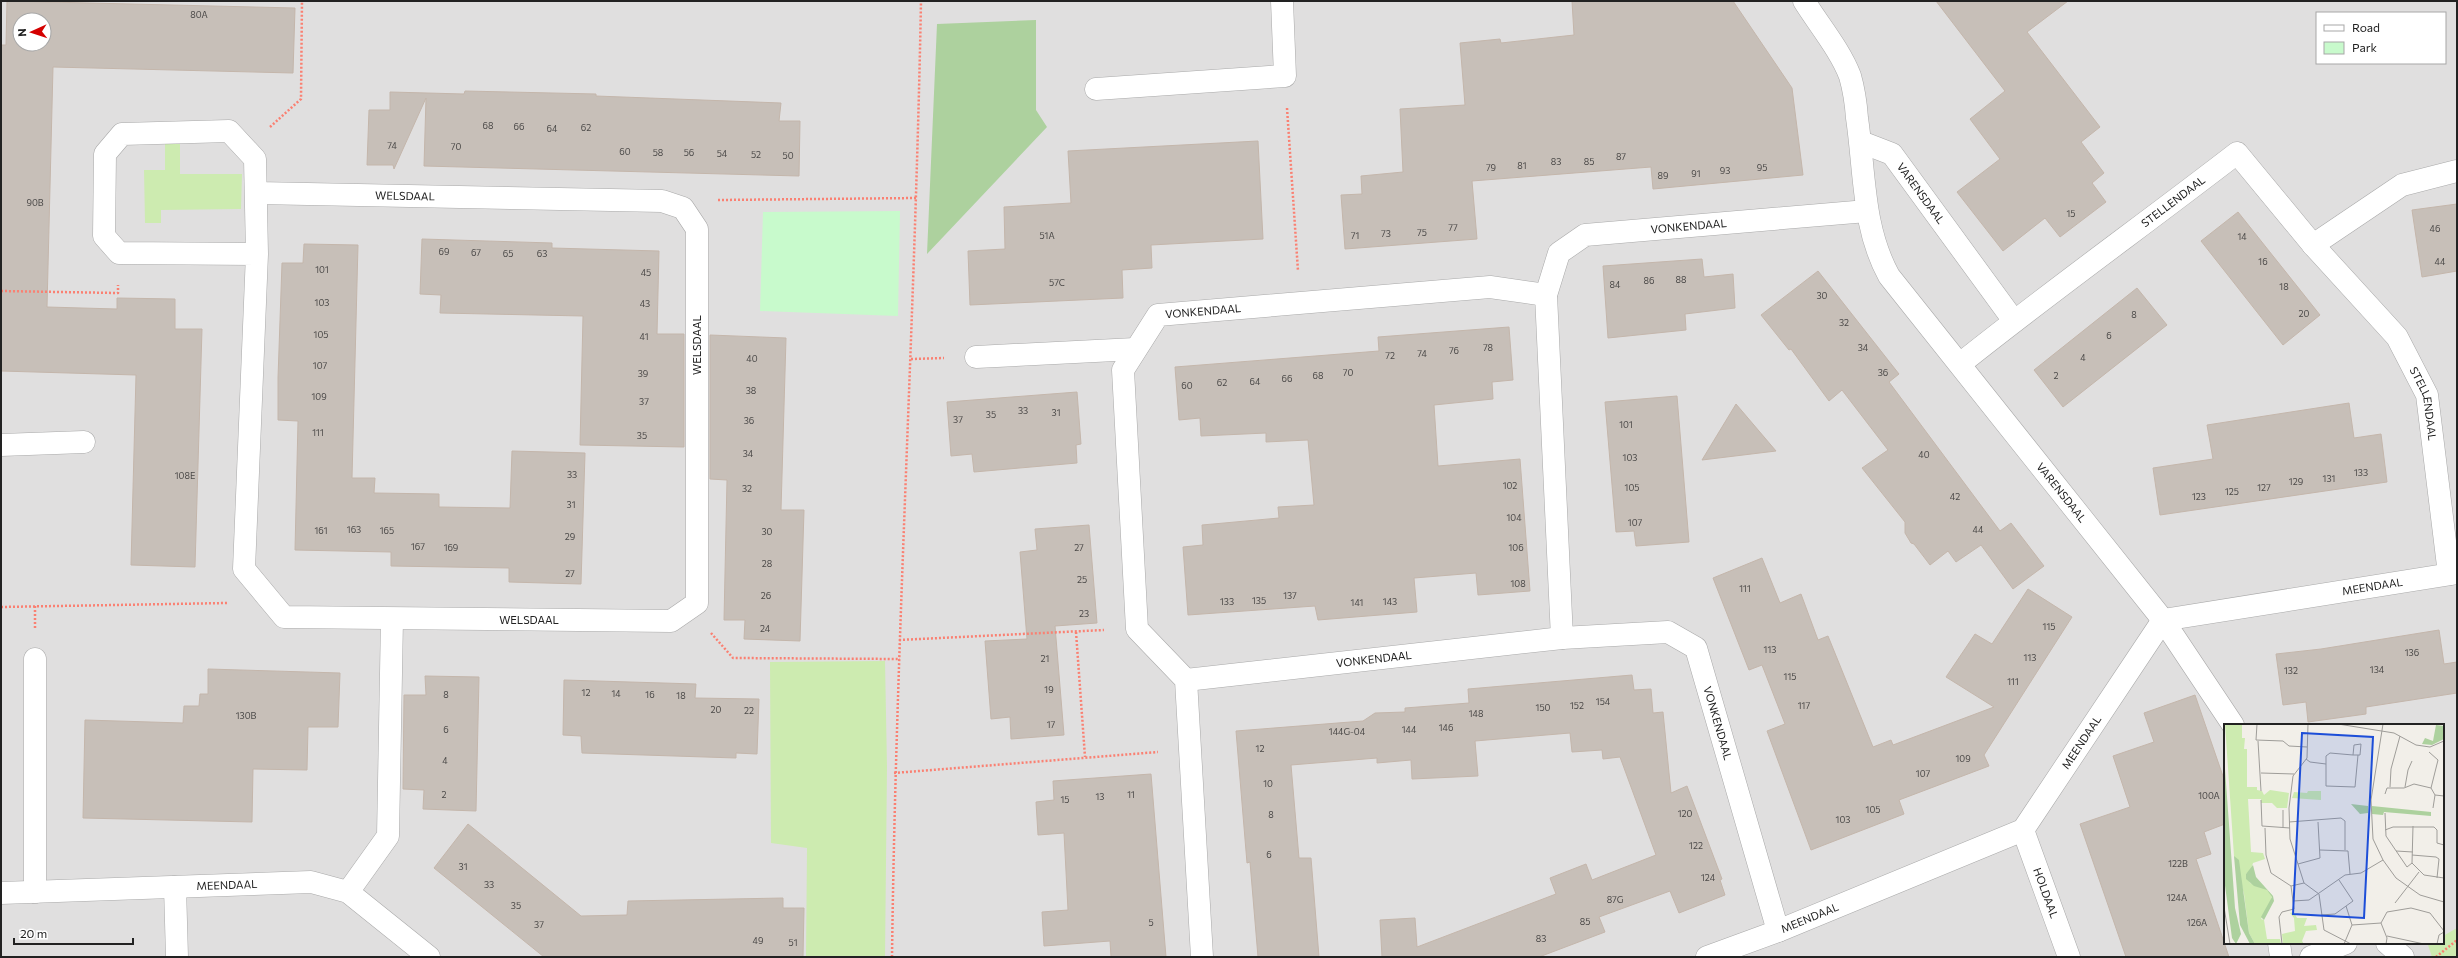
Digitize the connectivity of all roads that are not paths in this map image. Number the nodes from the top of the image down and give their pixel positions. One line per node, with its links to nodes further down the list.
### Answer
1 (1282, 1): 3 (street)
2 (1804, 1): 4 (street, VARENSDAAL)
3 (1096, 89)
4 (1861, 142): 7 (street, VARENSDAAL); 11 (street, VARENSDAAL)
5 (2457, 171): 8 (street)
6 (257, 193): 9 (street, WELSDAAL); 9 (street, WELSDAAL); 18 (street, WELSDAAL)
7 (1867, 211): 10 (street, VONKENDAAL); 14 (street, VARENSDAAL)
8 (2312, 245): 11 (street, STELLENDAAL); 17 (street, STELLENDAAL)
9 (257, 254): 18 (street, WELSDAAL)
10 (1546, 295): 12 (street, VONKENDAAL); 20 (street, VONKENDAAL)
11 (2014, 321): 14 (street)
12 (1135, 349): 13 (street); 22 (street, VONKENDAAL)
13 (976, 357)
14 (1960, 364): 19 (street, VARENSDAAL)
15 (84, 442): 16 (street)
16 (1, 444)
17 (2453, 574): 19 (street, MEENDAAL)
18 (392, 619): 27 (street)
19 (2163, 620): 23 (street, VARENSDAAL); 24 (street, MEENDAAL)
20 (1562, 638): 22 (street, VONKENDAAL); 29 (street, VONKENDAAL)
21 (35, 659): 26 (street)
22 (1186, 680): 35 (street)
23 (2232, 724)
24 (2023, 830): 29 (street, MEENDAAL); 37 (street, HOLDAAL)
25 (175, 887): 26 (street, MEENDAAL); 27 (street, MEENDAAL); 33 (street)
26 (35, 892): 28 (street, MEENDAAL)
27 (348, 892): 34 (street, MEENDAAL)
28 (1, 893)
29 (1778, 931): 36 (street, MEENDAAL)
30 (2279, 944): 38 (street)
31 (2344, 944): 39 (street)
32 (2388, 944): 40 (street)
33 (177, 957)
34 (429, 957)
35 (1202, 957)
36 (1707, 957)
37 (2069, 957)
38 (2281, 957)
39 (2311, 957)
40 (2403, 957)

